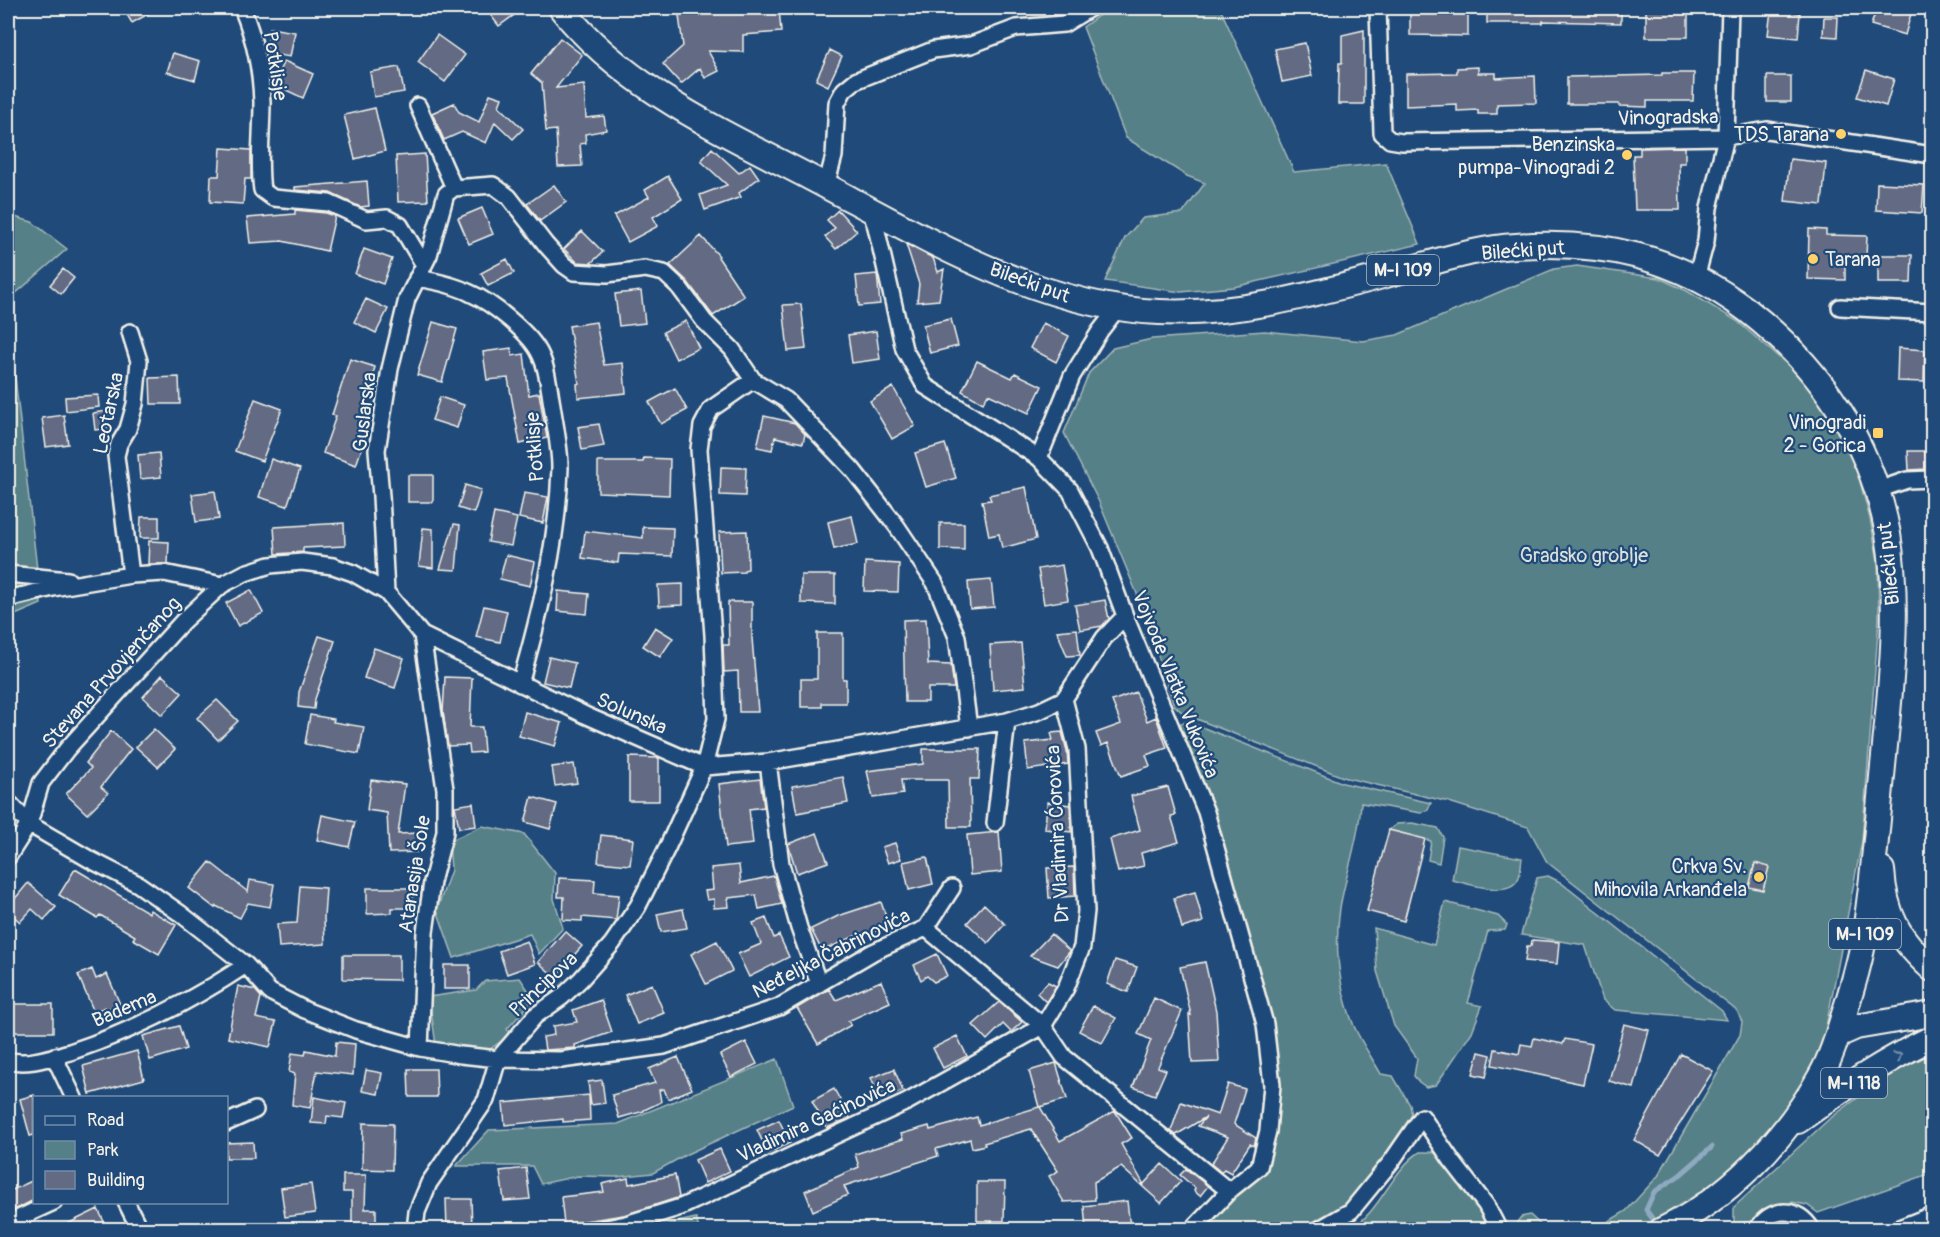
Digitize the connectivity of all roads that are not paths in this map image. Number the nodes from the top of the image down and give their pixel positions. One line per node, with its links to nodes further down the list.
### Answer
1 (242, 8): 12 (street, Potklisje)
2 (561, 8): 9 (main road, Bilećki put / M-I 109)
3 (1090, 8): 9 (street)
4 (1378, 8): 7 (street, Vinogradska)
5 (1731, 8): 7 (street)
6 (418, 106): 10 (street)
7 (1726, 137): 8 (street, Vinogradska); 13 (street)
8 (1932, 155)
9 (826, 186): 11 (main road, Bilećki put / M-I 109)
10 (454, 188): 12 (street, Guslarska); 18 (street)
11 (870, 210): 15 (main road, Bilećki put / M-I 109); 19 (street, Vojvode Vlatka Vukovića)
12 (421, 272): 26 (street, Guslarska); 30 (street, Potklisje)
13 (1696, 278): 15 (main road, Bilećki put / M-I 109); 21 (main road, Bilećki put / M-I 109)
14 (1840, 307): 16 (street)
15 (1117, 309): 19 (street)
16 (1932, 312)
17 (130, 332): 23 (street, Leotarska)
18 (753, 380): 33 (street); 35 (street)
19 (1039, 458): 28 (street, Vojvode Vlatka Vukovića)
20 (1932, 479): 21 (street)
21 (1878, 490): 39 (main road, Bilećki put / M-I 109)
22 (8, 574): 24 (street)
23 (130, 575): 24 (street); 25 (street)
24 (92, 582): 27 (street)
25 (222, 585): 26 (street, Solunska); 38 (street, Stevana Prvovjenčanog)
26 (386, 592): 29 (street, Solunska)
27 (8, 599)
28 (1125, 616): 31 (street); 58 (street, Vojvode Vlatka Vukovića)
29 (422, 635): 30 (street, Solunska); 50 (street, Atanasija Šole)
30 (520, 684): 35 (street, Solunska)
31 (1064, 699): 32 (street, Solunska); 47 (street, Dr Vladimira Ćorovića)
32 (1007, 722): 33 (street, Solunska); 37 (street)
33 (969, 728): 34 (street, Solunska)
34 (768, 762): 35 (street, Solunska); 45 (street)
35 (704, 767): 52 (street, Principova)
36 (8, 804): 38 (street, Neđeljka Čabrinovića)
37 (995, 823)
38 (29, 824): 40 (street, Stevana Prvovjenčanog); 43 (street, Neđeljka Čabrinovića)
39 (1876, 830): 44 (main road); 48 (main road, Bilećki put / M-I 109)
40 (8, 857)
41 (952, 888): 42 (street)
42 (926, 928): 45 (street, Neđeljka Čabrinovića); 47 (street, Neđeljka Čabrinovića)
43 (246, 965): 50 (street, Neđeljka Čabrinovića); 51 (street, Badema)
44 (1932, 969)
45 (819, 984): 52 (street, Neđeljka Čabrinovića)
46 (1932, 1014): 48 (main road)
47 (1043, 1026): 58 (street, Neđeljka Čabrinovića); 66 (street, Vladimira Gaćinovića)
48 (1838, 1035): 57 (main road, M-I 118)
49 (1932, 1038): 57 (main road, M-I 118, one-way to 49)
50 (420, 1048): 52 (street, Neđeljka Čabrinovića)
51 (54, 1056): 53 (street, Badema); 54 (street)
52 (498, 1059): 65 (street, Principova)
53 (8, 1060)
54 (73, 1096)
55 (255, 1110): 56 (street)
56 (228, 1122)
57 (1780, 1135): 69 (main road, M-I 118)
58 (1229, 1191): 63 (street, Vojvode Vlatka Vukovića)
59 (52, 1204): 62 (street)
60 (127, 1204): 64 (street)
61 (1932, 1215): 72 (street)
62 (8, 1223)
63 (1201, 1226)
64 (140, 1230)
65 (415, 1230)
66 (597, 1230)
67 (1318, 1230): 68 (street)
68 (1499, 1230)
69 (1662, 1230)
70 (1757, 1230): 71 (street)
71 (1812, 1230)
72 (1894, 1230)

